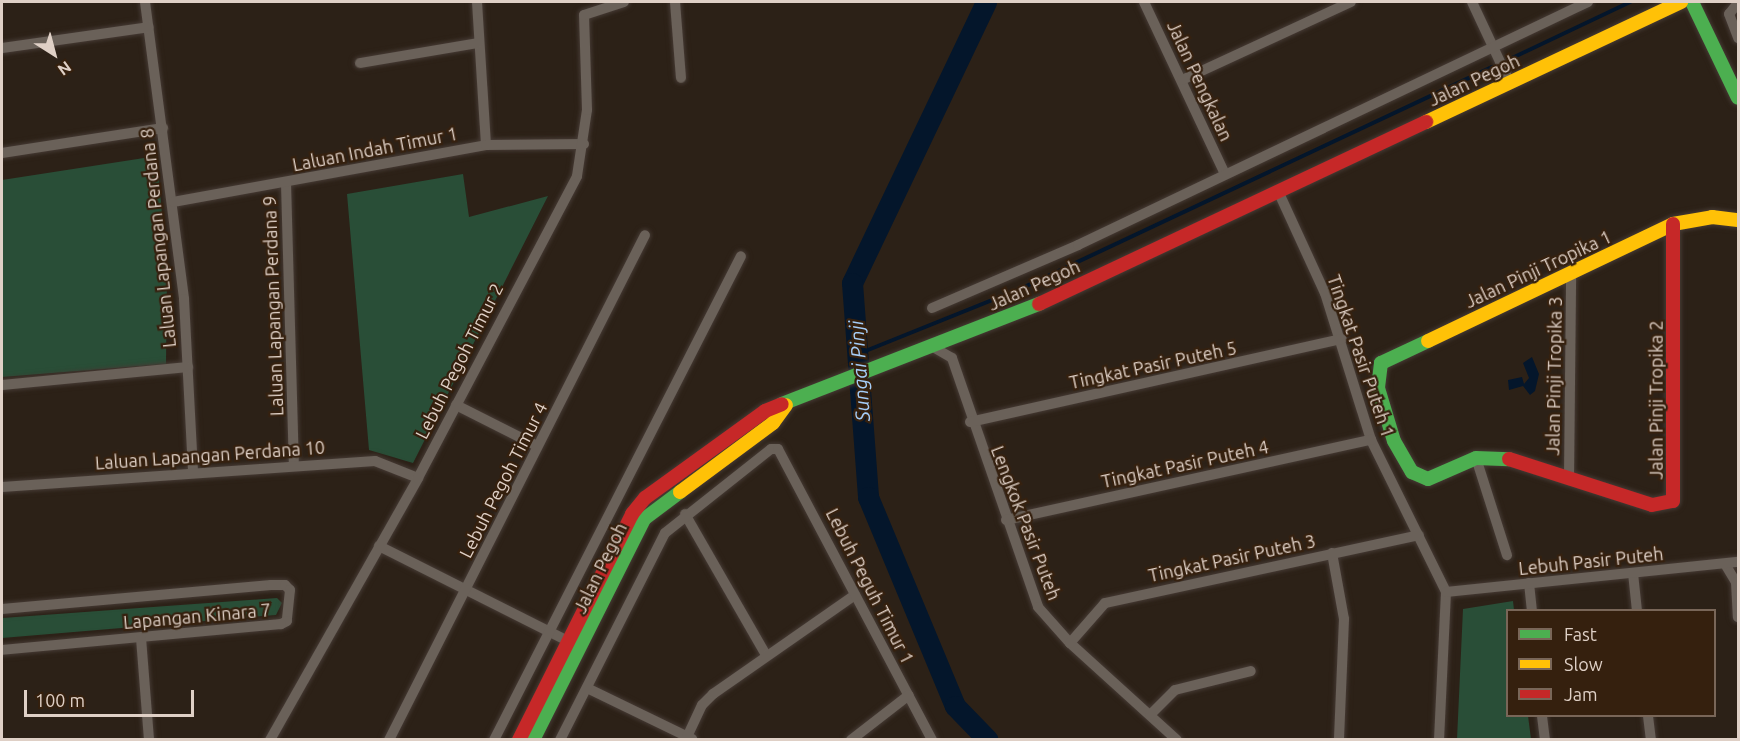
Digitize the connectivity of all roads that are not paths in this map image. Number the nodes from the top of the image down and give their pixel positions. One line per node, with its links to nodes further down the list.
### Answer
1 (145, 2): 15 (street, Laluan Lapangan Perdana 8)
2 (477, 2): 17 (street)
3 (624, 2): 26 (street, Lebuh Pegoh Timur 2)
4 (675, 2): 21 (street)
5 (1144, 2): 22 (street, Jalan Pengkalan)
6 (1351, 2): 22 (street)
7 (1473, 2): 19 (street)
8 (1588, 2): 19 (street, Jalan Pegoh)
9 (1681, 2): 13 (street, Jalan Pegoh)
10 (1692, 2): 14 (street)
11 (1707, 2): 14 (street)
12 (1738, 3): 16 (street)
13 (1667, 8): 14 (street); 23 (street, Jalan Pegoh)
14 (1702, 24): 24 (street)
15 (149, 27): 18 (street); 25 (street, Laluan Lapangan Perdana 8)
16 (1738, 38)
17 (477, 43): 20 (street); 27 (street)
18 (2, 48)
19 (1494, 48): 23 (street); 29 (street, Jalan Pegoh)
20 (360, 63)
21 (681, 78)
22 (1182, 80): 29 (street, Jalan Pengkalan)
23 (1510, 83): 31 (street, Jalan Pegoh)
24 (1738, 98)
25 (163, 128): 28 (street); 32 (street, Laluan Lapangan Perdana 8)
26 (584, 144): 27 (street, Laluan Indah Timur 1); 45 (street, Lebuh Pegoh Timur 2)
27 (486, 145): 30 (street, Laluan Indah Timur 1)
28 (2, 153)
29 (1226, 174): 38 (street, Jalan Pegoh)
30 (286, 183): 32 (street, Laluan Indah Timur 1); 51 (street, Laluan Lapangan Perdana 9)
31 (1278, 191): 39 (street, Jalan Pegoh); 40 (street, Tingkat Pasir Puteh 1)
32 (173, 202): 43 (street, Laluan Lapangan Perdana 8)
33 (1738, 220): 34 (street, Jalan Pinji Tropika 1)
34 (1673, 224): 37 (street, Jalan Pinji Tropika 1); 54 (street, Jalan Pinji Tropika 2)
35 (645, 235): 49 (street, Lebuh Pegoh Timur 4)
36 (741, 256): 74 (street)
37 (1571, 273): 50 (street, Jalan Pinji Tropika 1); 54 (street, Jalan Pinji Tropika 3)
38 (932, 308)
39 (962, 335): 41 (street, Jalan Pegoh); 42 (street)
40 (1342, 339): 47 (street, Tingkat Pasir Puteh 5); 48 (street, Tingkat Pasir Puteh 1)
41 (931, 347): 42 (street); 46 (street, Jalan Pegoh)
42 (952, 358): 47 (street, Lengkok Pasir Puteh)
43 (188, 367): 44 (street); 52 (street, Laluan Lapangan Perdana 8)
44 (2, 385)
45 (456, 405): 49 (street); 53 (street, Lebuh Pegoh Timur 2)
46 (786, 405): 72 (street, Jalan Pegoh); 76 (street)
47 (970, 422): 57 (street, Lengkok Pasir Puteh)
48 (1371, 440): 57 (street, Tingkat Pasir Puteh 4); 58 (street, Tingkat Pasir Puteh 1)
49 (537, 446): 66 (street, Lebuh Pegoh Timur 4)
50 (1476, 459): 54 (street); 61 (street)
51 (294, 464): 52 (street, Laluan Lapangan Perdana 10); 53 (street, Laluan Lapangan Perdana 10)
52 (193, 473): 55 (street, Laluan Lapangan Perdana 10)
53 (417, 478): 59 (street, Lebuh Pegoh Timur 2)
54 (1569, 478)
55 (2, 487)
56 (685, 514): 68 (street, Lebuh Peguh Timur 1); 79 (street); 82 (street)
57 (1006, 520): 77 (street, Lengkok Pasir Puteh)
58 (1419, 535): 60 (street, Tingkat Pasir Puteh 3); 67 (street, Tingkat Pasir Puteh 1)
59 (379, 546): 66 (street); 89 (street, Lebuh Pegoh Timur 2)
60 (1332, 553): 77 (street, Tingkat Pasir Puteh 3); 98 (street)
61 (1507, 555)
62 (1738, 562): 63 (street, Lebuh Pasir Puteh)
63 (1725, 564): 64 (street, Lebuh Pasir Puteh); 73 (street)
64 (1633, 573): 65 (street, Lebuh Pasir Puteh); 71 (street)
65 (1529, 584): 67 (street, Lebuh Pasir Puteh); 70 (street)
66 (467, 590): 74 (street); 90 (street, Lebuh Pegoh Timur 4)
67 (1446, 592): 99 (street, Tingkat Pasir Puteh 1)
68 (855, 595): 79 (street); 83 (street, Lebuh Peguh Timur 1)
69 (2, 609): 75 (street, Lapangan Kinara 7)
70 (1532, 609)
71 (1637, 609)
72 (597, 615): 76 (street); 81 (street, Jalan Pegoh)
73 (1738, 617)
74 (549, 631): 76 (street); 91 (street)
75 (141, 638): 78 (street, Lapangan Kinara 7); 88 (street)
76 (568, 641): 81 (street); 92 (street)
77 (1070, 643): 84 (street, Lengkok Pasir Puteh)
78 (2, 650)
79 (766, 656): 87 (street)
80 (1251, 671): 84 (street)
81 (568, 673): 93 (street, Jalan Pegoh)
82 (587, 688): 87 (street); 94 (street)
83 (909, 695): 95 (street); 96 (street, Lebuh Peguh Timur 1)
84 (1150, 715): 97 (street, Lengkok Pasir Puteh)
85 (1542, 717): 100 (street)
86 (1648, 717): 101 (street)
87 (690, 738)
88 (149, 740)
89 (270, 740)
90 (389, 740)
91 (494, 740)
92 (519, 740)
93 (532, 740)
94 (560, 740)
95 (850, 740)
96 (932, 740)
97 (1177, 740)
98 (1339, 740)
99 (1439, 740)
100 (1545, 740)
101 (1651, 740)

